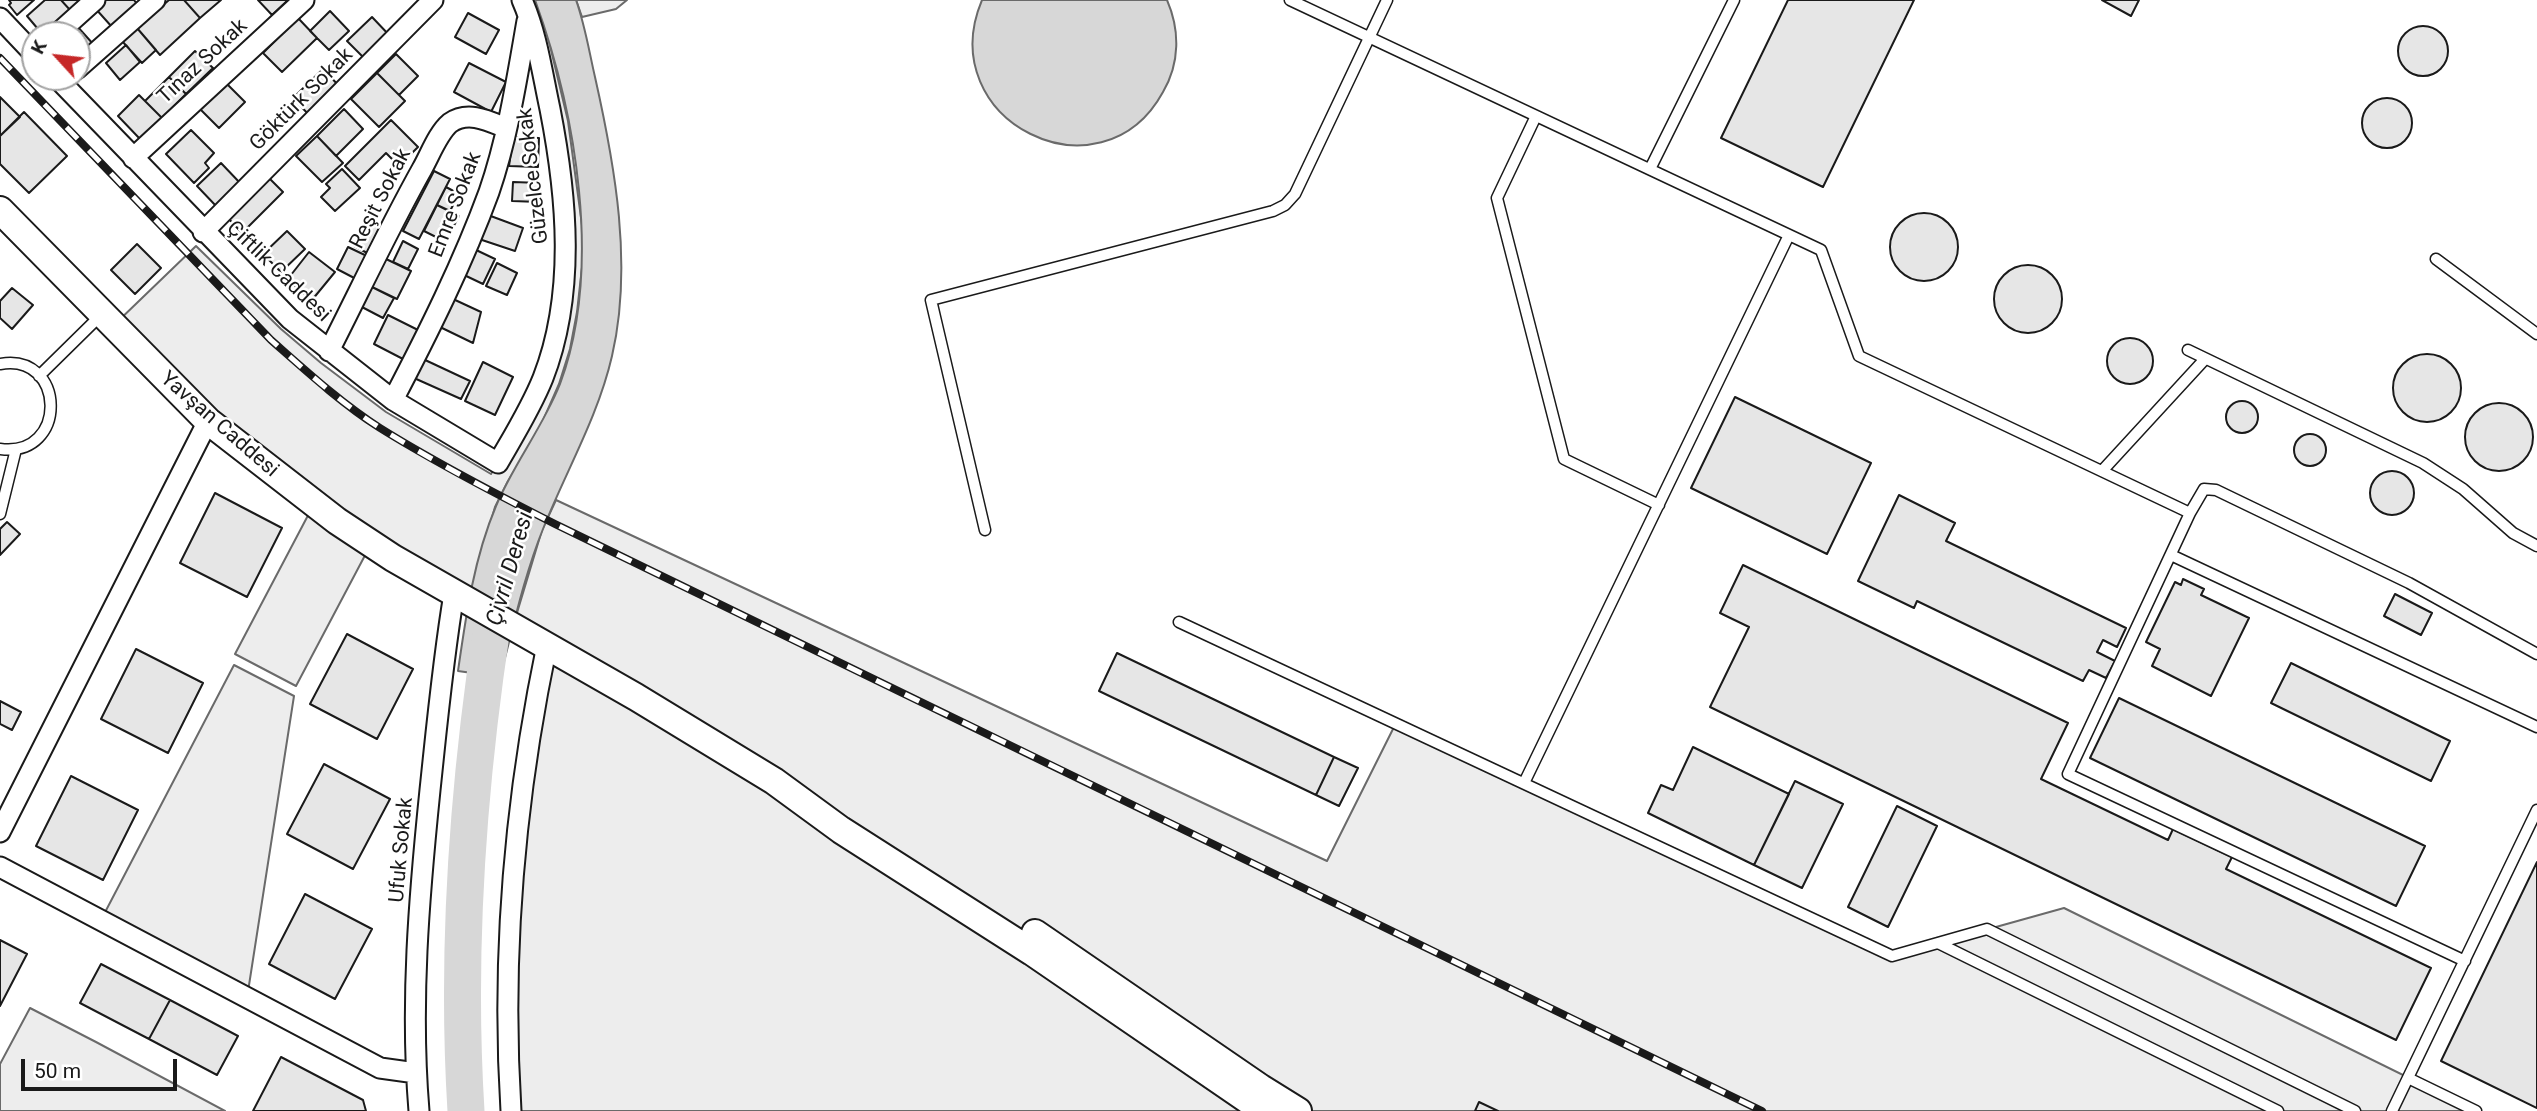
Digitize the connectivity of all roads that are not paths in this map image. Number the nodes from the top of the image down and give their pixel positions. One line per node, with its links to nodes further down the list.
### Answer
1 (96, 0): 10 (street)
2 (155, 0): 13 (street)
3 (304, 0): 17 (street, Tınaz Sokak)
4 (433, 0): 20 (street, Göktürk Sokak)
5 (1290, 0): 11 (lane)
6 (1387, 0): 11 (lane)
7 (1734, 0): 18 (lane)
8 (525, 7): 16 (street, Emre Sokak); 34 (street, Güzelce Sokak)
9 (0, 18): 12 (street)
10 (72, 21)
11 (1369, 38): 15 (lane); 39 (lane)
12 (21, 40)
13 (91, 57)
14 (73, 91): 17 (street, Çiftlik Caddesi)
15 (1536, 116): 18 (lane); 36 (lane)
16 (506, 128): 25 (street, Reşit Sokak); 30 (street, Emre Sokak)
17 (133, 158): 20 (street, Çiftlik Caddesi)
18 (1650, 170): 21 (lane)
19 (4, 222): 23 (street, Yavşan Caddesi)
20 (203, 232): 25 (street, Çiftlik Caddesi)
21 (1790, 235): 35 (lane); 36 (lane)
22 (2436, 259): 24 (lane)
23 (101, 314): 29 (lane); 31 (street, Yavşan Caddesi)
24 (2537, 334)
25 (329, 351): 30 (street, Çiftlik Caddesi)
26 (2188, 351): 27 (lane)
27 (2205, 359): 35 (lane); 40 (lane)
28 (0, 364): 29 (lane)
29 (39, 376): 33 (lane)
30 (393, 400): 34 (street, Çiftlik Caddesi)
31 (208, 421): 42 (street, Yavşan Caddesi); 50 (street)
32 (0, 449): 33 (lane)
33 (16, 449): 37 (lane)
34 (498, 463)
35 (2102, 471): 38 (lane)
36 (1659, 505): 48 (lane)
37 (0, 513)
38 (2190, 513): 41 (lane); 45 (lane)
39 (985, 530)
40 (2537, 546)
41 (2171, 555): 46 (lane); 53 (lane)
42 (461, 598): 44 (street, Yavşan Caddesi); 54 (street, Ufuk Sokak)
43 (1179, 622): 48 (lane)
44 (536, 639): 47 (street, Yavşan Caddesi); 57 (street)
45 (2537, 654)
46 (2537, 727)
47 (774, 780): 58 (street); 59 (street)
48 (1524, 783): 52 (lane)
49 (2537, 810): 53 (lane)
50 (0, 832)
51 (0, 867): 54 (street)
52 (1938, 943): 60 (lane); 61 (lane)
53 (2465, 961): 55 (lane)
54 (416, 1073): 56 (street, Ufuk Sokak)
55 (2408, 1078): 62 (lane); 63 (lane)
56 (419, 1111)
57 (511, 1111)
58 (1265, 1111)
59 (1298, 1111)
60 (2278, 1111)
61 (2355, 1111)
62 (2392, 1111)
63 (2476, 1111)

